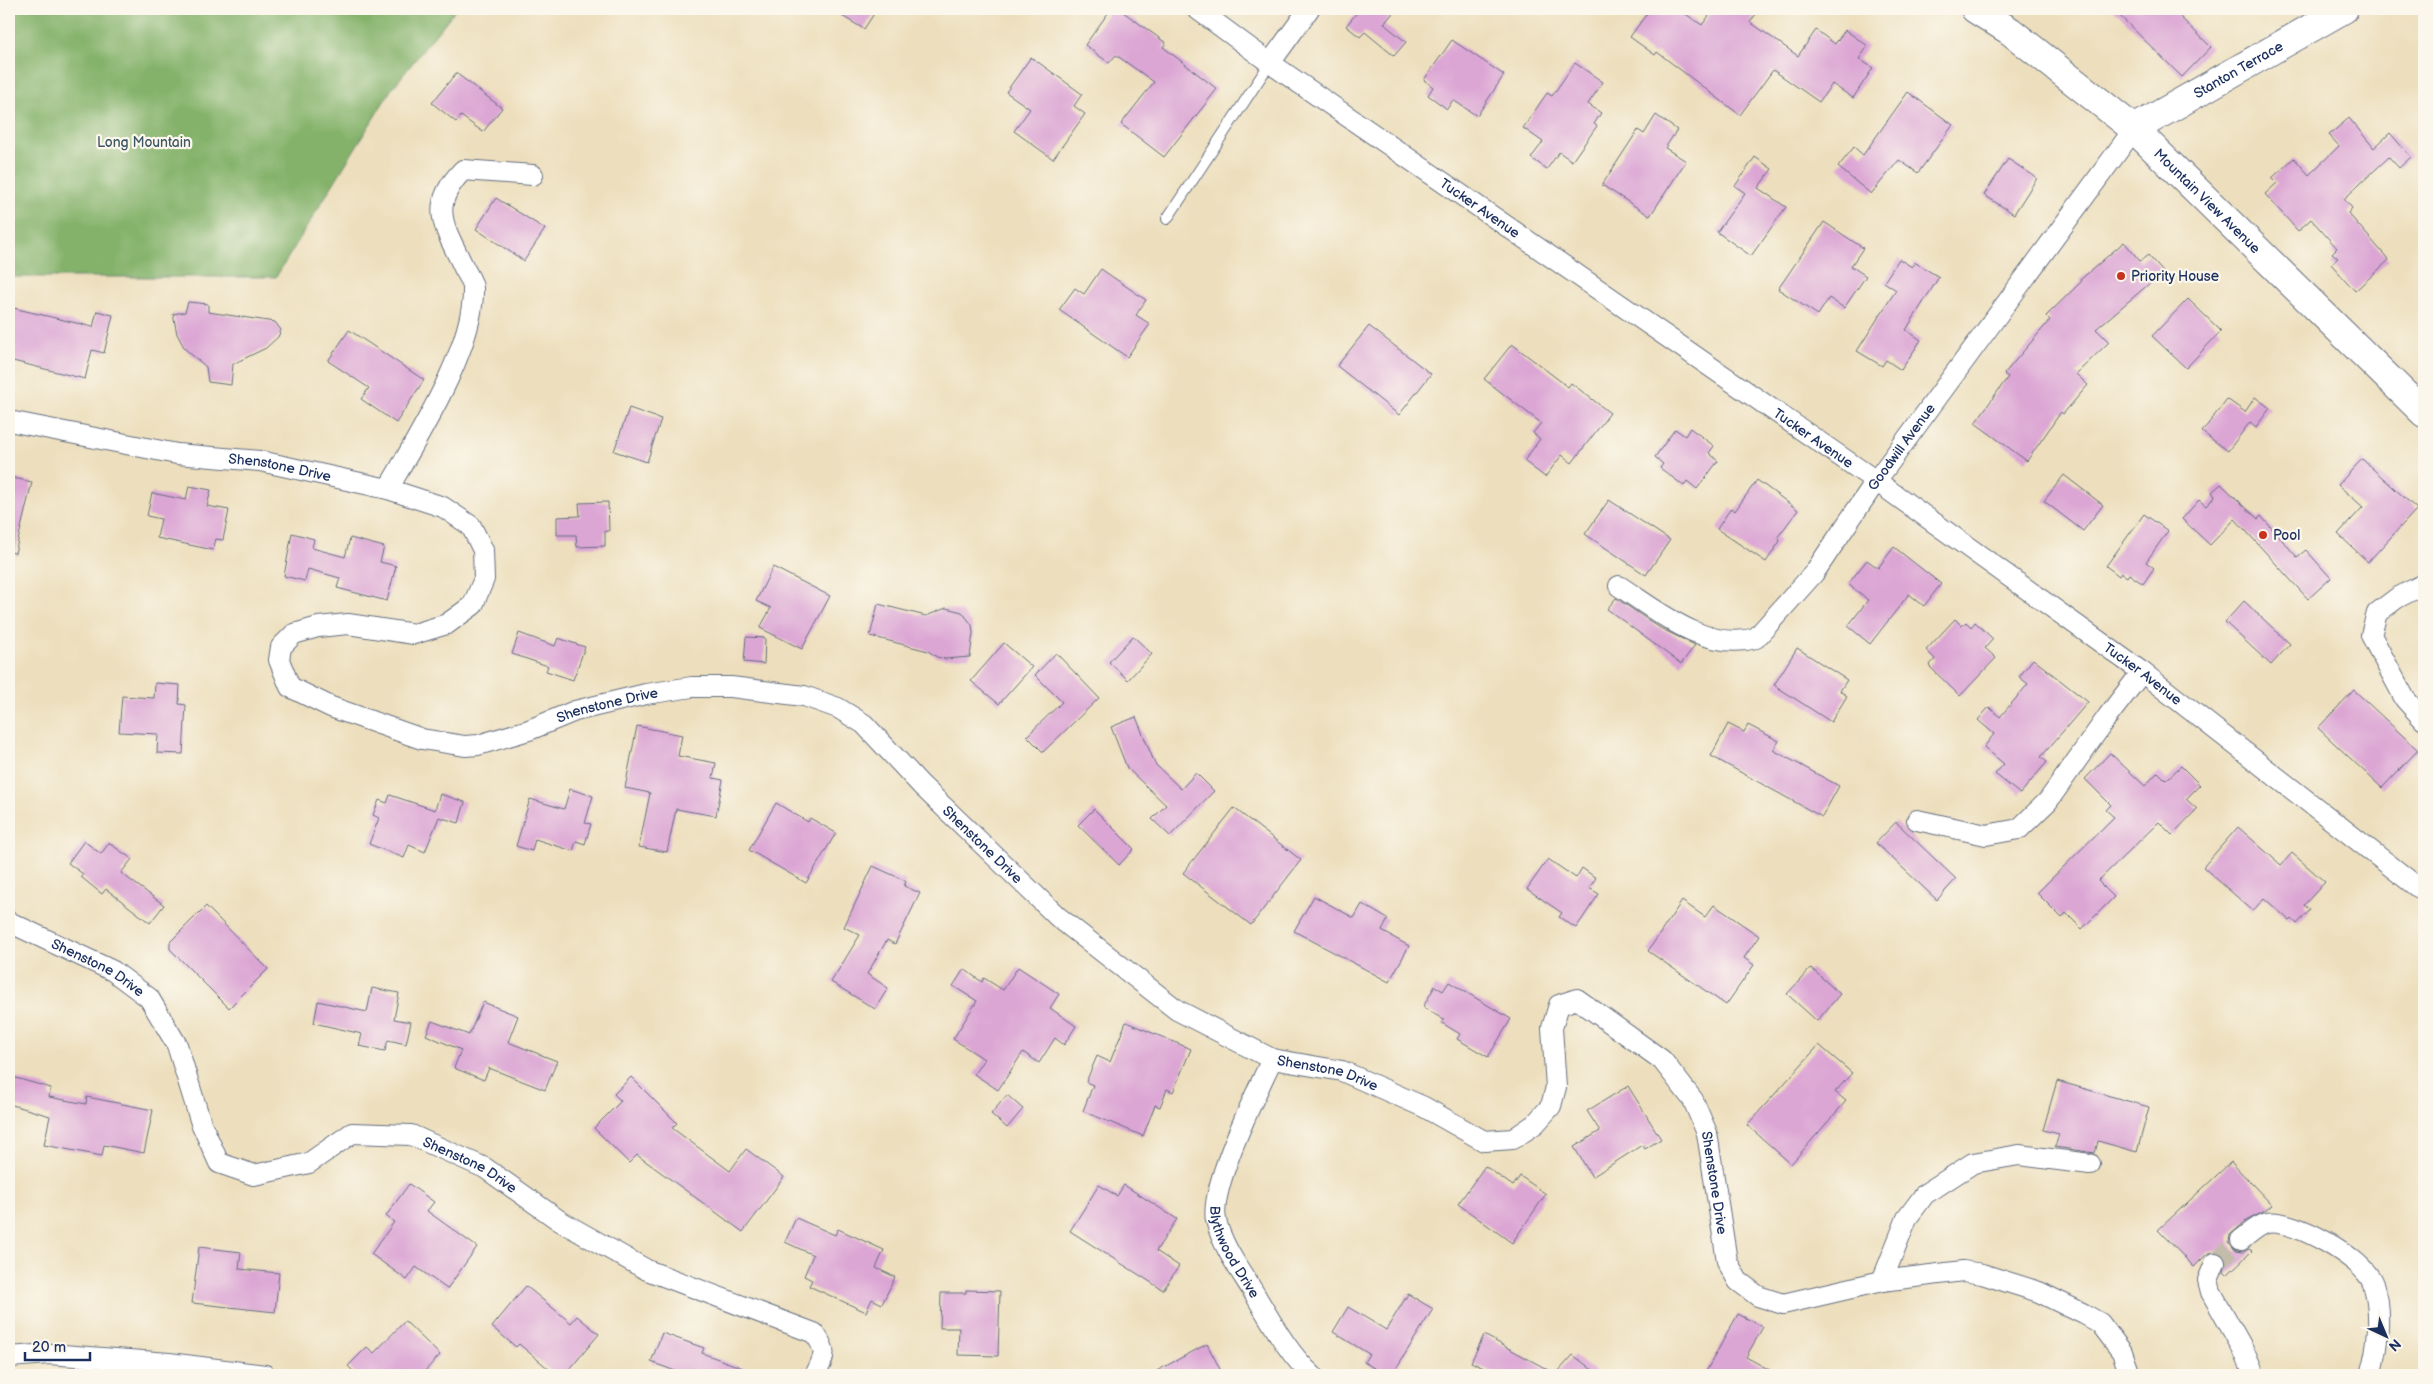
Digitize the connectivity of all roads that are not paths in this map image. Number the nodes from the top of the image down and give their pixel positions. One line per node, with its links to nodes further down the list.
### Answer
1 (1196, 9): 5 (street, Tucker Avenue)
2 (1309, 9): 5 (street)
3 (1975, 9): 6 (main road, Mountain View Avenue)
4 (2344, 9): 6 (main road, Stanton Terrace)
5 (1270, 63): 8 (lane); 11 (street, Tucker Avenue)
6 (2134, 129): 9 (main road, Mountain View Avenue); 11 (street, Goodwill Avenue)
7 (532, 175): 12 (street)
8 (1167, 219)
9 (2424, 414)
10 (9, 421): 12 (street, Shenstone Drive)
11 (1876, 482): 14 (street, Goodwill Avenue); 15 (street, Tucker Avenue)
12 (388, 489): 20 (street, Shenstone Drive)
13 (2424, 584): 16 (street)
14 (1620, 586)
15 (2142, 672): 17 (street); 18 (street, Tucker Avenue)
16 (2424, 720)
17 (1917, 820)
18 (2420, 888)
19 (9, 922): 27 (street, Shenstone Drive)
20 (1272, 1059): 24 (street, Shenstone Drive); 28 (street, Blythwood Drive)
21 (2090, 1164): 24 (street)
22 (2241, 1240): 31 (street)
23 (2215, 1263): 30 (street)
24 (1882, 1281): 29 (street, Shenstone Drive)
25 (9, 1357): 26 (street)
26 (265, 1375)
27 (815, 1375)
28 (1312, 1375)
29 (2127, 1375)
30 (2254, 1375)
31 (2370, 1375)

